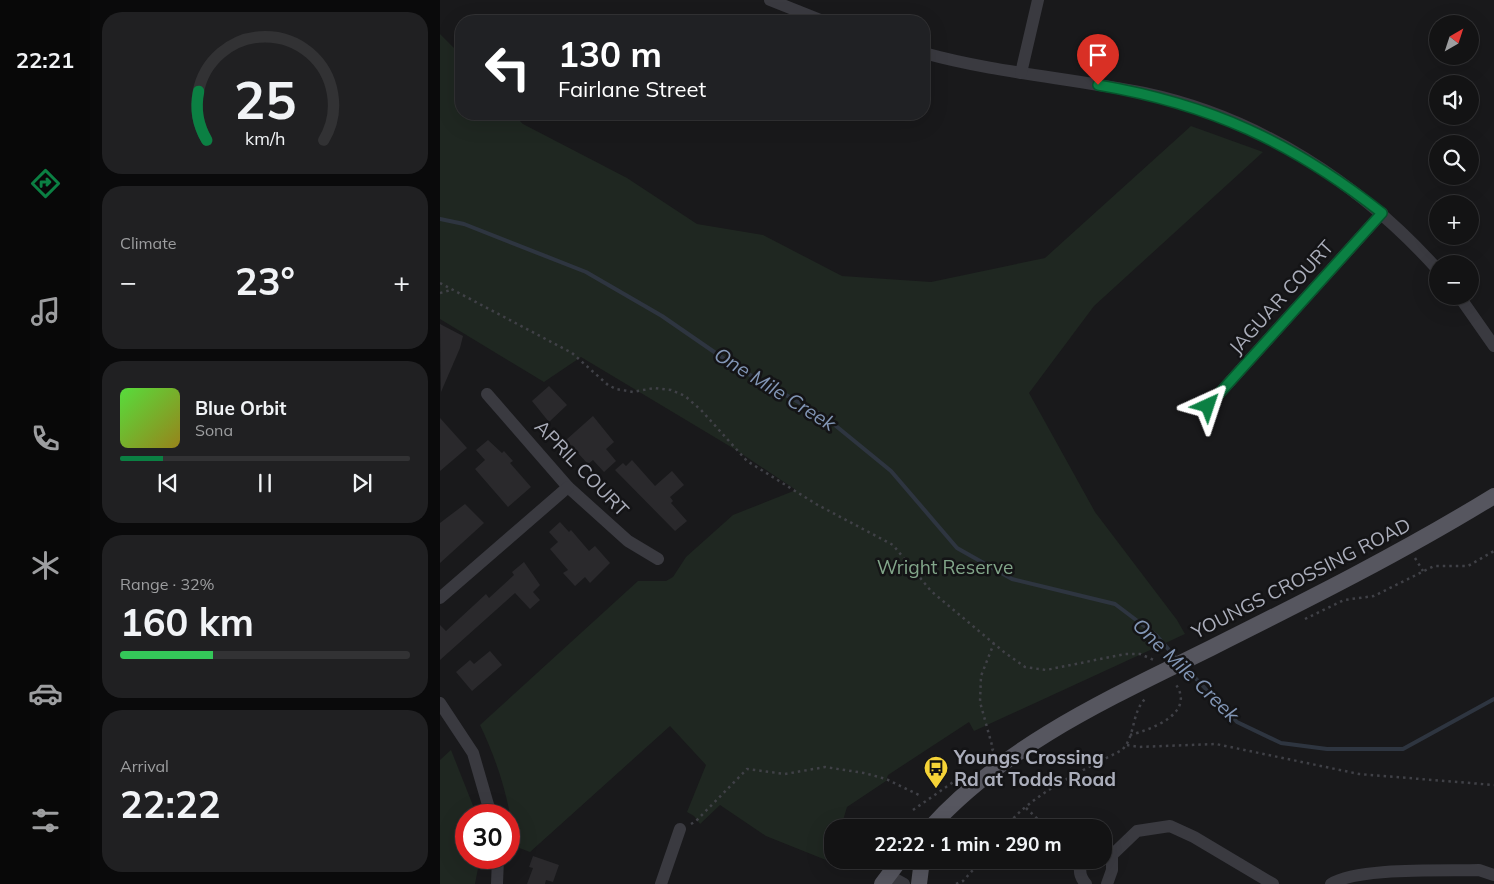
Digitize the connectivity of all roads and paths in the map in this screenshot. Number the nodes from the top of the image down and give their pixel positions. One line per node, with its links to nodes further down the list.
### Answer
1 (770, 0): 3 (street)
2 (1038, 0): 5 (street)
3 (809, 15)
4 (930, 54): 5 (street)
5 (1021, 73): 6 (street)
6 (1382, 213): 7 (street); 14 (street, JAGUAR COURT)
7 (1429, 261)
8 (440, 283): 9 (path)
9 (451, 290): 10 (path); 23 (path)
10 (440, 293)
11 (1465, 305): 12 (street)
12 (1494, 346)
13 (487, 394): 15 (street, APRIL COURT)
14 (1208, 406)
15 (568, 487): 19 (street, APRIL COURT); 21 (street)
16 (1494, 496): 24 (main road, YOUNGS CROSSING ROAD)
17 (1494, 551): 20 (path)
18 (1415, 556): 20 (path)
19 (658, 559)
20 (1423, 571): 22 (path)
21 (440, 598)
22 (1302, 620)
23 (994, 643): 24 (path); 29 (path)
24 (1160, 671): 27 (path); 36 (main road, YOUNGS CROSSING ROAD)
25 (1151, 693): 27 (path)
26 (440, 703): 33 (street)
27 (1130, 736): 28 (path)
28 (1127, 745): 31 (path); 34 (path)
29 (985, 760)
30 (969, 771): 35 (path)
31 (1494, 785)
32 (919, 796): 39 (path)
33 (488, 804)
34 (1026, 808): 37 (path); 38 (path)
35 (912, 810)
36 (938, 819)
37 (1012, 819)
38 (1038, 819)
39 (680, 829): 50 (street)
40 (1112, 850): 56 (street)
41 (498, 869): 49 (street)
42 (893, 869): 48 (main road)
43 (921, 869): 52 (main road)
44 (974, 869): 53 (path)
45 (1081, 869): 54 (street)
46 (1112, 869): 55 (street)
47 (1494, 875): 57 (street)
48 (885, 880): 51 (street)
49 (497, 884)
50 (661, 884)
51 (904, 884)
52 (919, 884)
53 (956, 884)
54 (1086, 884)
55 (1106, 884)
56 (1273, 884)
57 (1330, 884)

